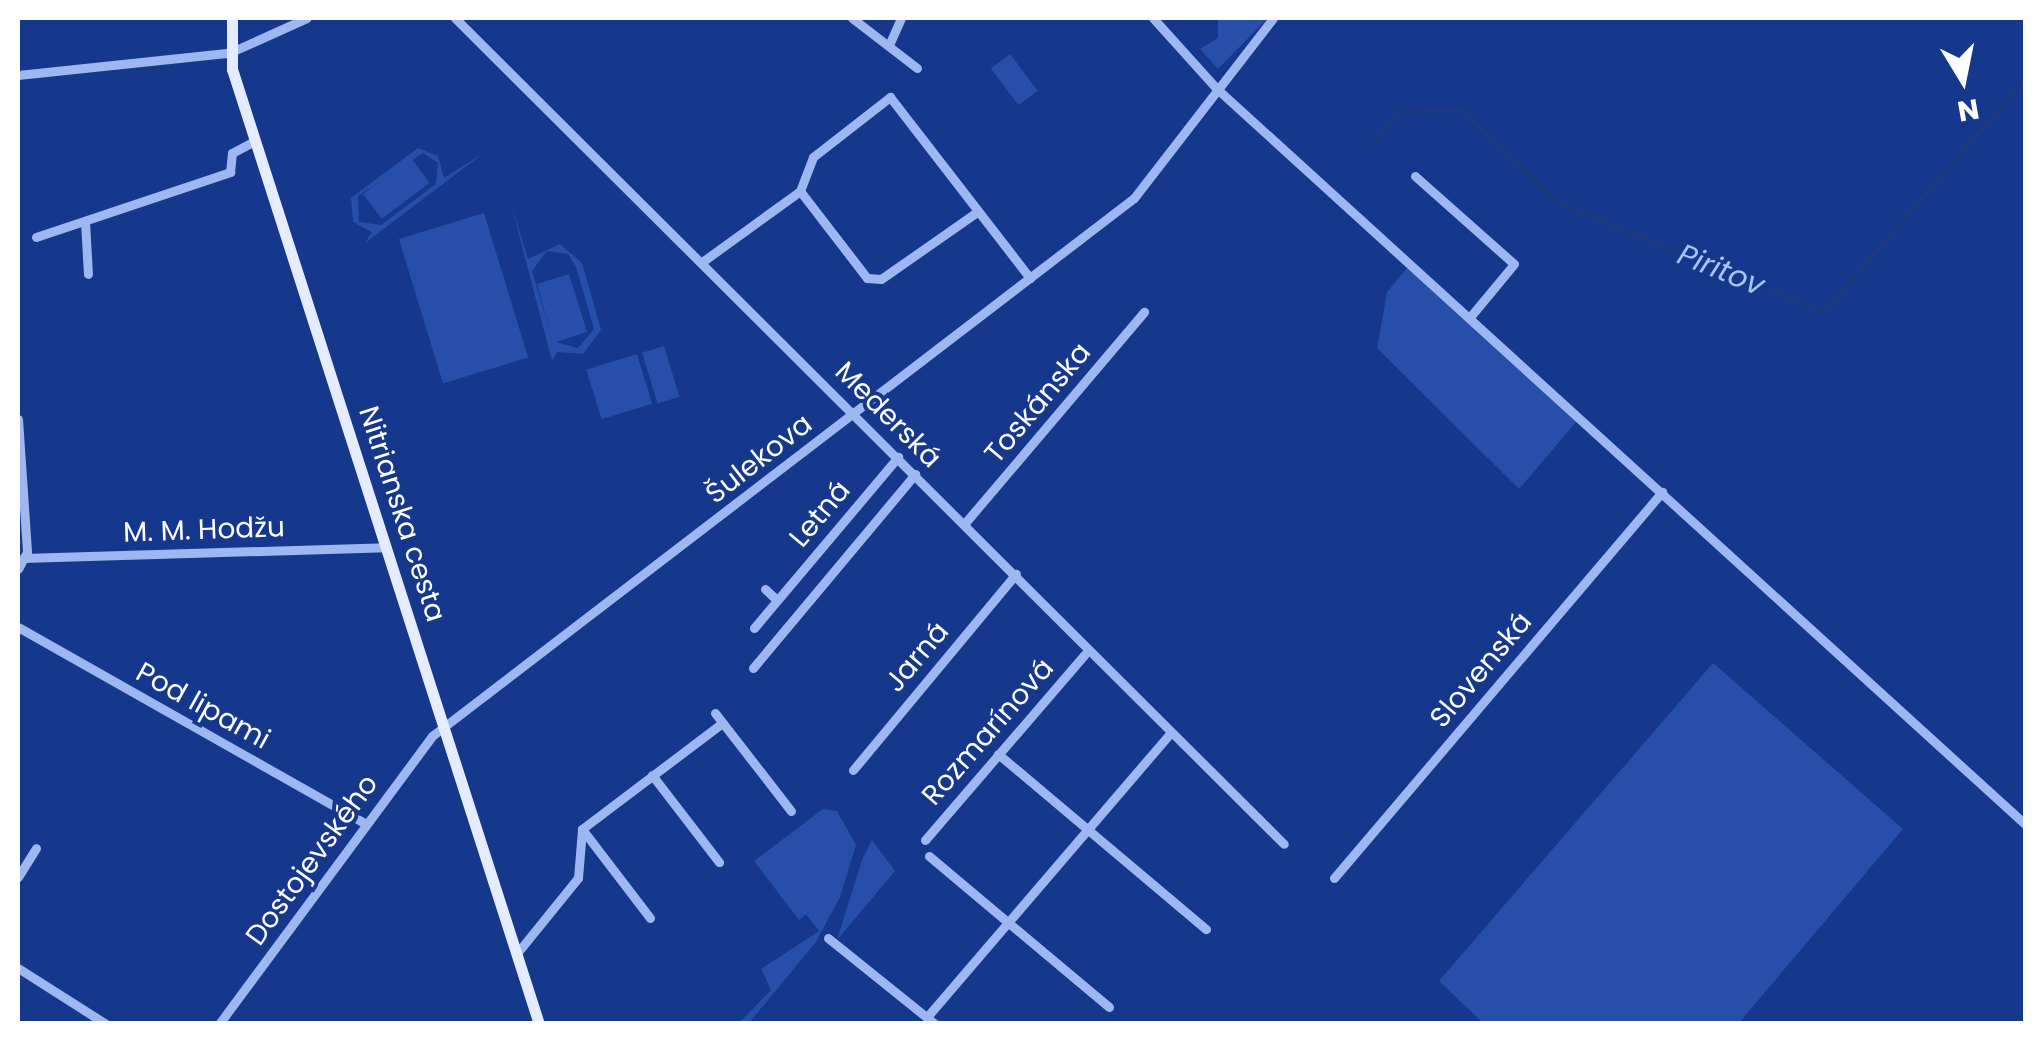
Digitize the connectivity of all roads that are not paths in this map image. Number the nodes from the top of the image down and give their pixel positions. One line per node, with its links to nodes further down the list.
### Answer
1 (232, 18): 9 (main road, Nitrianska cesta)
2 (307, 18): 9 (street)
3 (455, 18): 19 (street, Mederská)
4 (852, 18): 8 (street)
5 (901, 18): 8 (street)
6 (1153, 18): 12 (street)
7 (1273, 18): 12 (street, Šulekova)
8 (889, 45): 10 (street)
9 (229, 54): 11 (street); 13 (main road, Nitrianska cesta)
10 (917, 68)
11 (18, 75)
12 (1216, 88): 21 (street, Šulekova); 23 (street)
13 (255, 141): 17 (street); 30 (main road, Nitrianska cesta)
14 (1416, 176): 23 (street)
15 (800, 191): 16 (street); 16 (street); 19 (street)
16 (977, 212): 21 (street)
17 (85, 221): 18 (street); 20 (street)
18 (36, 237)
19 (702, 262): 24 (street, Mederská)
20 (88, 274)
21 (1030, 278): 24 (street, Šulekova)
22 (1144, 312): 29 (street, Toskánska)
23 (1470, 316): 28 (street)
24 (854, 413): 26 (street, Mederská); 42 (street, Šulekova)
25 (18, 420): 31 (street)
26 (898, 457): 27 (street, Mederská); 35 (street, Letná)
27 (915, 474): 29 (street, Mederská); 39 (street)
28 (1662, 492): 49 (street); 60 (street, Slovenská)
29 (965, 523): 33 (street, Mederská)
30 (386, 547): 31 (street, M. M. Hodžu); 42 (main road, Nitrianska cesta)
31 (24, 558): 32 (street)
32 (18, 569)
33 (1016, 574): 38 (street, Mederská); 45 (street, Jarná)
34 (765, 589): 35 (street)
35 (777, 600): 37 (street, Letná)
36 (18, 628): 48 (street, Pod lipami)
37 (754, 628)
38 (1085, 654): 43 (street, Mederská); 44 (street, Rozmarínová)
39 (752, 668)
40 (715, 713): 41 (street)
41 (722, 722): 46 (street); 47 (street)
42 (445, 728): 48 (street, Dostojevského); 65 (main road, Nitrianska cesta)
43 (1168, 736): 50 (street); 53 (street, Mederská)
44 (998, 754): 50 (street); 52 (street, Rozmarínová)
45 (853, 770)
46 (652, 775): 51 (street); 58 (street)
47 (792, 811)
48 (366, 824): 70 (street, Dostojevského)
49 (2026, 826)
50 (1086, 827): 62 (street); 63 (street)
51 (582, 829): 55 (street); 56 (street)
52 (925, 840)
53 (1284, 844)
54 (36, 848): 59 (street)
55 (596, 848): 56 (street); 61 (street)
56 (577, 856): 65 (street)
57 (929, 856): 62 (street)
58 (719, 862)
59 (18, 878)
60 (1334, 878)
61 (650, 918)
62 (1008, 922): 67 (street); 68 (street)
63 (1206, 929)
64 (828, 938): 68 (street)
65 (518, 952): 71 (main road, Nitrianska cesta)
66 (18, 968): 69 (street)
67 (1109, 1007)
68 (931, 1020)
69 (106, 1024)
70 (220, 1024)
71 (538, 1024)

